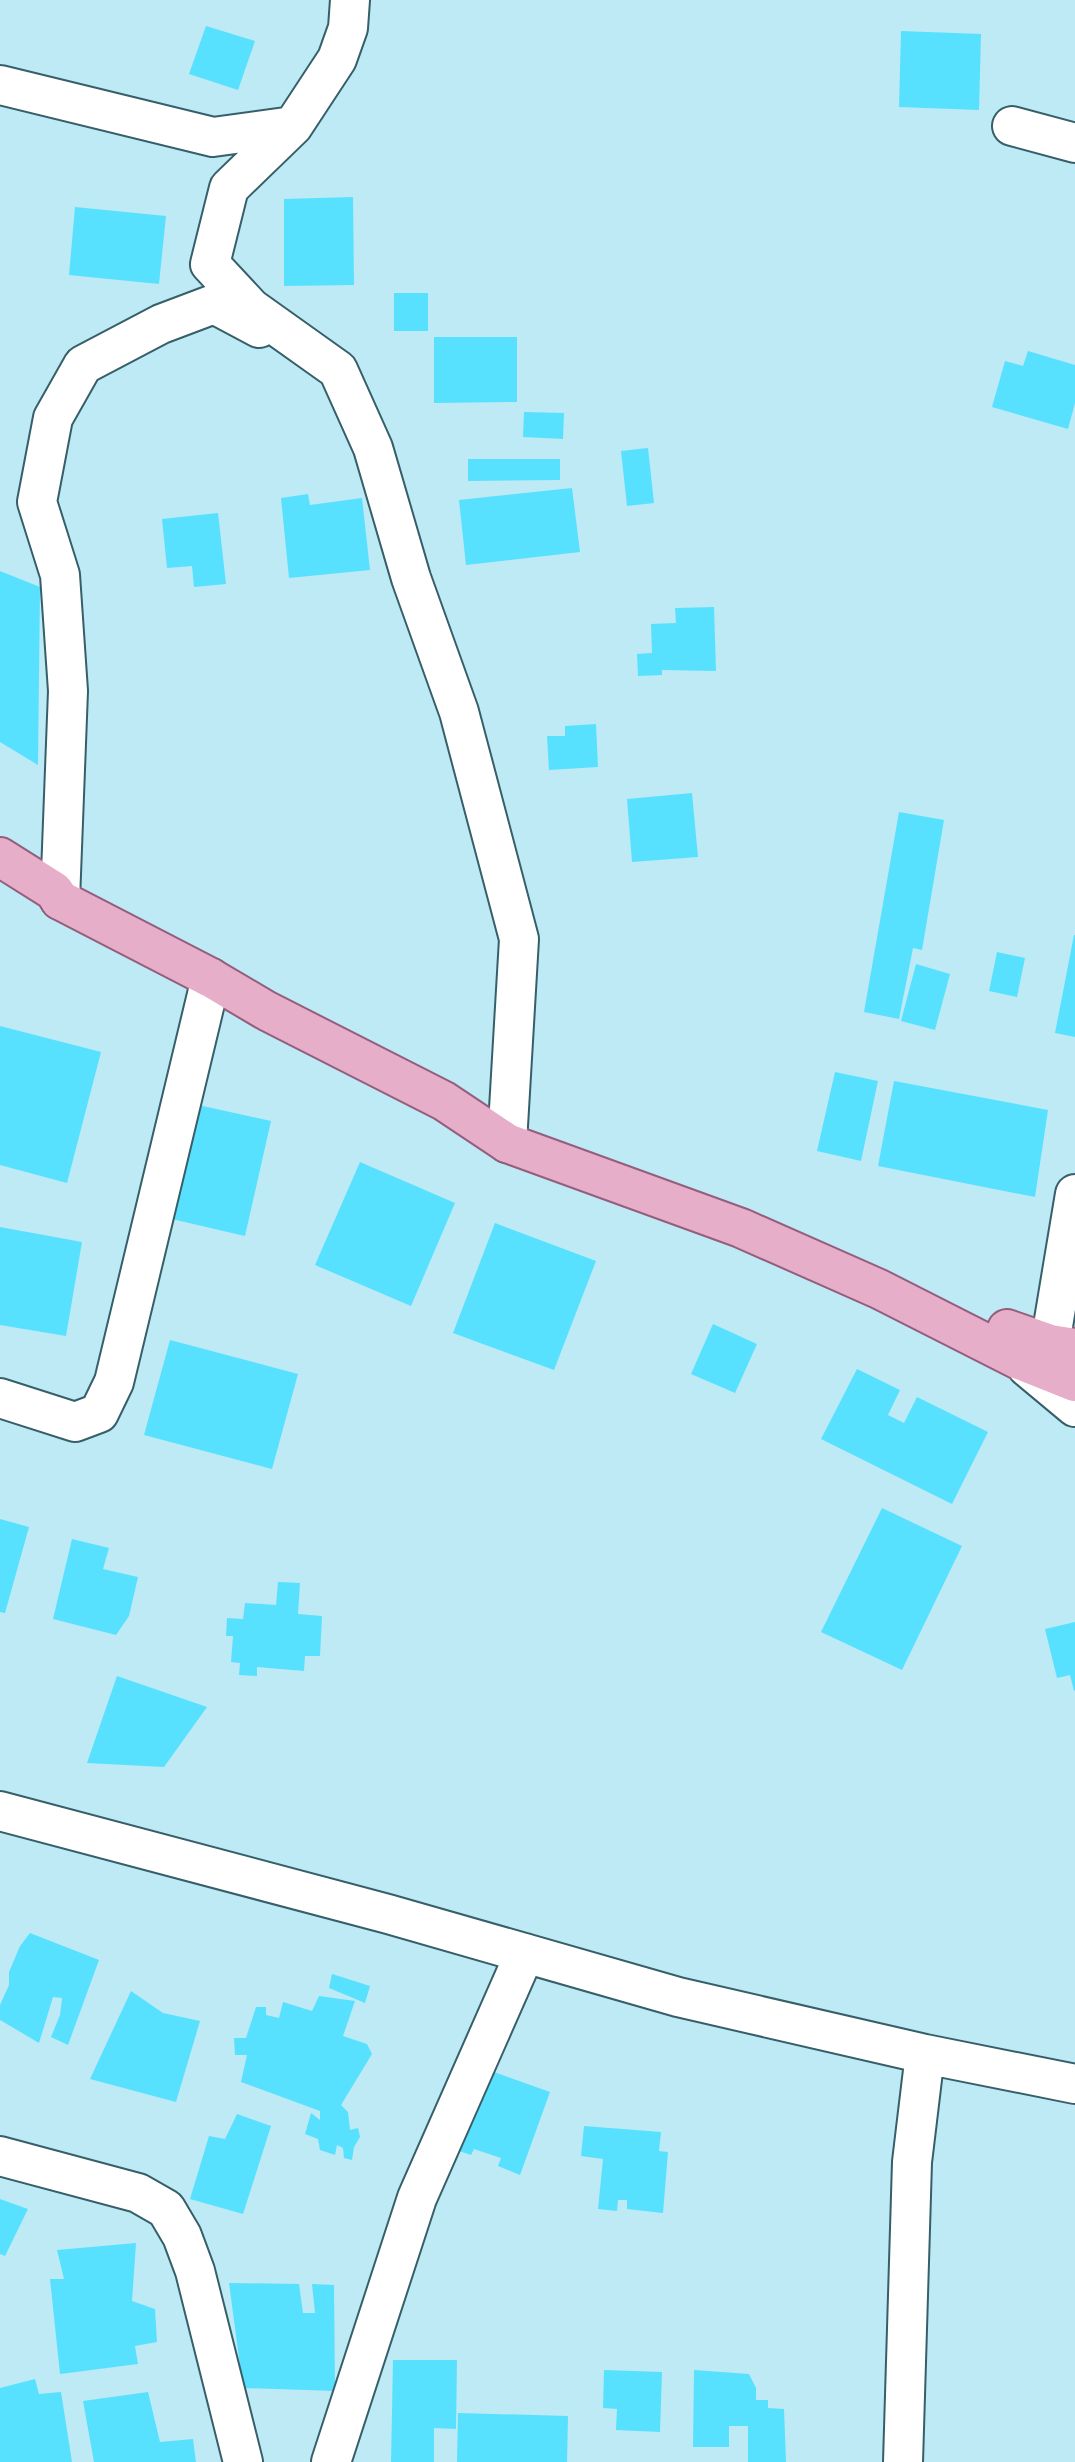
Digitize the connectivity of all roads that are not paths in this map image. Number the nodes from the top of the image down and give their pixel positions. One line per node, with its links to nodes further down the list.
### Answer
1 (350, 0): 3 (street)
2 (0, 85): 3 (street)
3 (293, 125): 6 (street)
4 (1012, 125): 5 (street)
5 (1075, 143)
6 (338, 370): 8 (street); 10 (street)
7 (0, 857): 8 (main road)
8 (60, 900): 9 (main road)
9 (211, 978): 10 (main road); 15 (street)
10 (507, 1143): 12 (main road)
11 (1075, 1194): 12 (street)
12 (1048, 1350): 13 (street); 14 (main road); 16 (street)
13 (1075, 1373)
14 (1075, 1382)
15 (0, 1398)
16 (1075, 1407)
17 (0, 1811): 18 (street)
18 (525, 1953): 19 (street); 23 (street)
19 (925, 2054): 20 (street); 24 (street)
20 (1075, 2084)
21 (0, 2156): 22 (street)
22 (243, 2462)
23 (331, 2462)
24 (903, 2462)

